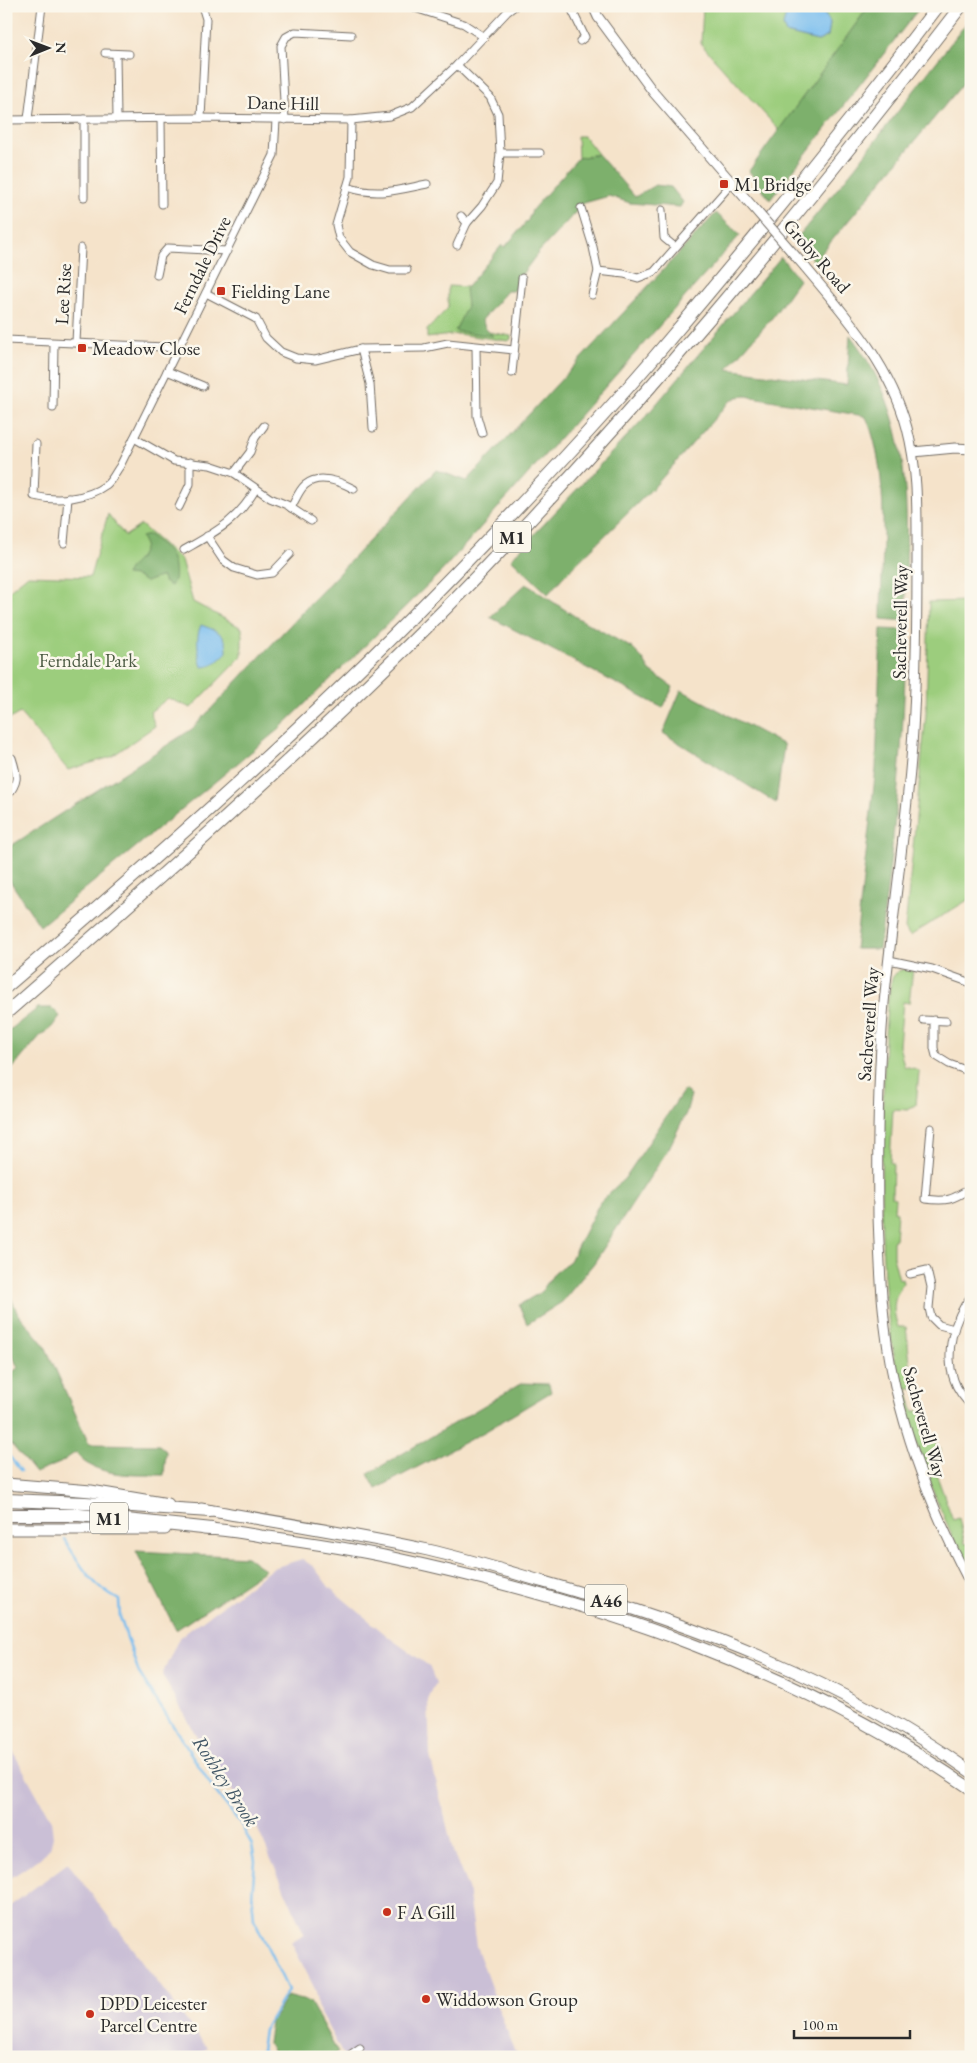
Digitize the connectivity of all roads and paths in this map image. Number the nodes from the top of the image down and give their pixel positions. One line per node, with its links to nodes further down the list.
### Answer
1 (42, 6): 17 (street)
2 (202, 6): 16 (street)
3 (516, 6): 10 (street, Dane Hill)
4 (570, 6): 11 (street)
5 (593, 6): 27 (street, Groby Road)
6 (938, 6): 80 (highway, M1)
7 (961, 6): 81 (highway, M1)
8 (415, 8): 10 (street)
9 (351, 35): 23 (street)
10 (484, 37): 15 (street, Dane Hill)
11 (580, 41)
12 (105, 53): 13 (street)
13 (116, 54): 14 (street); 19 (street)
14 (129, 54)
15 (457, 66): 24 (street, Dane Hill); 25 (street)
16 (201, 118): 20 (street, Dane Hill); 22 (street, Dane Hill)
17 (28, 119): 18 (street, Dane Hill); 21 (street, Dane Hill)
18 (84, 119): 19 (street, Dane Hill); 30 (street)
19 (117, 119): 20 (street, Dane Hill)
20 (161, 119): 31 (street)
21 (6, 120)
22 (276, 120): 23 (street, Dane Hill); 39 (street, Ferndale Drive)
23 (285, 120): 24 (street, Dane Hill)
24 (351, 120): 29 (street)
25 (500, 153): 26 (street); 35 (street)
26 (540, 153)
27 (732, 183): 38 (street); 63 (street, Groby Road, bridge)
28 (427, 184): 29 (street)
29 (347, 187): 40 (street)
30 (84, 197)
31 (162, 204)
32 (582, 208): 41 (street)
33 (662, 210): 38 (street)
34 (461, 216): 35 (street)
35 (467, 223): 36 (street)
36 (457, 245)
37 (82, 248): 47 (street, Lee Rise)
38 (675, 248): 41 (street)
39 (227, 251): 42 (street); 44 (street, Ferndale Drive)
40 (406, 270)
41 (598, 271): 45 (street)
42 (157, 275)
43 (522, 278): 51 (street)
44 (206, 293): 49 (street); 52 (street, Ferndale Drive)
45 (592, 295)
46 (6, 340): 48 (street)
47 (76, 342): 48 (street); 52 (street)
48 (54, 343): 56 (street)
49 (361, 348): 50 (street); 58 (street)
50 (476, 348): 51 (street); 59 (street)
51 (514, 350): 54 (street)
52 (178, 351): 53 (street, Ferndale Drive)
53 (167, 371): 55 (street); 60 (street, Ferndale Drive)
54 (512, 373)
55 (203, 386)
56 (53, 408)
57 (264, 426): 65 (street)
58 (373, 428)
59 (482, 433)
60 (134, 438): 64 (street); 68 (street, Ferndale Drive)
61 (36, 444): 68 (street, Ferndale Drive)
62 (971, 449): 63 (street)
63 (913, 452): 78 (street, Sacheverell Way)
64 (190, 462): 65 (street); 69 (street)
65 (234, 473): 67 (street)
66 (354, 489): 70 (street)
67 (256, 490): 70 (street); 72 (street)
68 (68, 498): 73 (street)
69 (179, 507)
70 (291, 508): 71 (street)
71 (311, 521)
72 (207, 536): 74 (street); 75 (street)
73 (64, 543)
74 (184, 550)
75 (290, 554)
76 (12, 758): 77 (street)
77 (6, 798)
78 (889, 960): 79 (street); 98 (street, Sacheverell Way)
79 (971, 983)
80 (6, 986)
81 (6, 1013)
82 (923, 1020): 83 (street)
83 (934, 1020): 84 (street); 85 (street)
84 (946, 1021)
85 (971, 1072)
86 (931, 1128): 87 (street)
87 (971, 1188)
88 (910, 1274): 90 (street)
89 (971, 1296): 90 (street)
90 (954, 1329): 91 (street)
91 (971, 1406)
92 (6, 1484): 94 (highway)
93 (6, 1500): 94 (highway, M1)
94 (210, 1511): 99 (highway, A46)
95 (6, 1515): 97 (highway, M1)
96 (6, 1529): 97 (highway)
97 (212, 1529): 100 (highway, A46)
98 (971, 1585)
99 (971, 1772)
100 (971, 1789)
101 (360, 2048): 102 (street)
102 (347, 2057)

